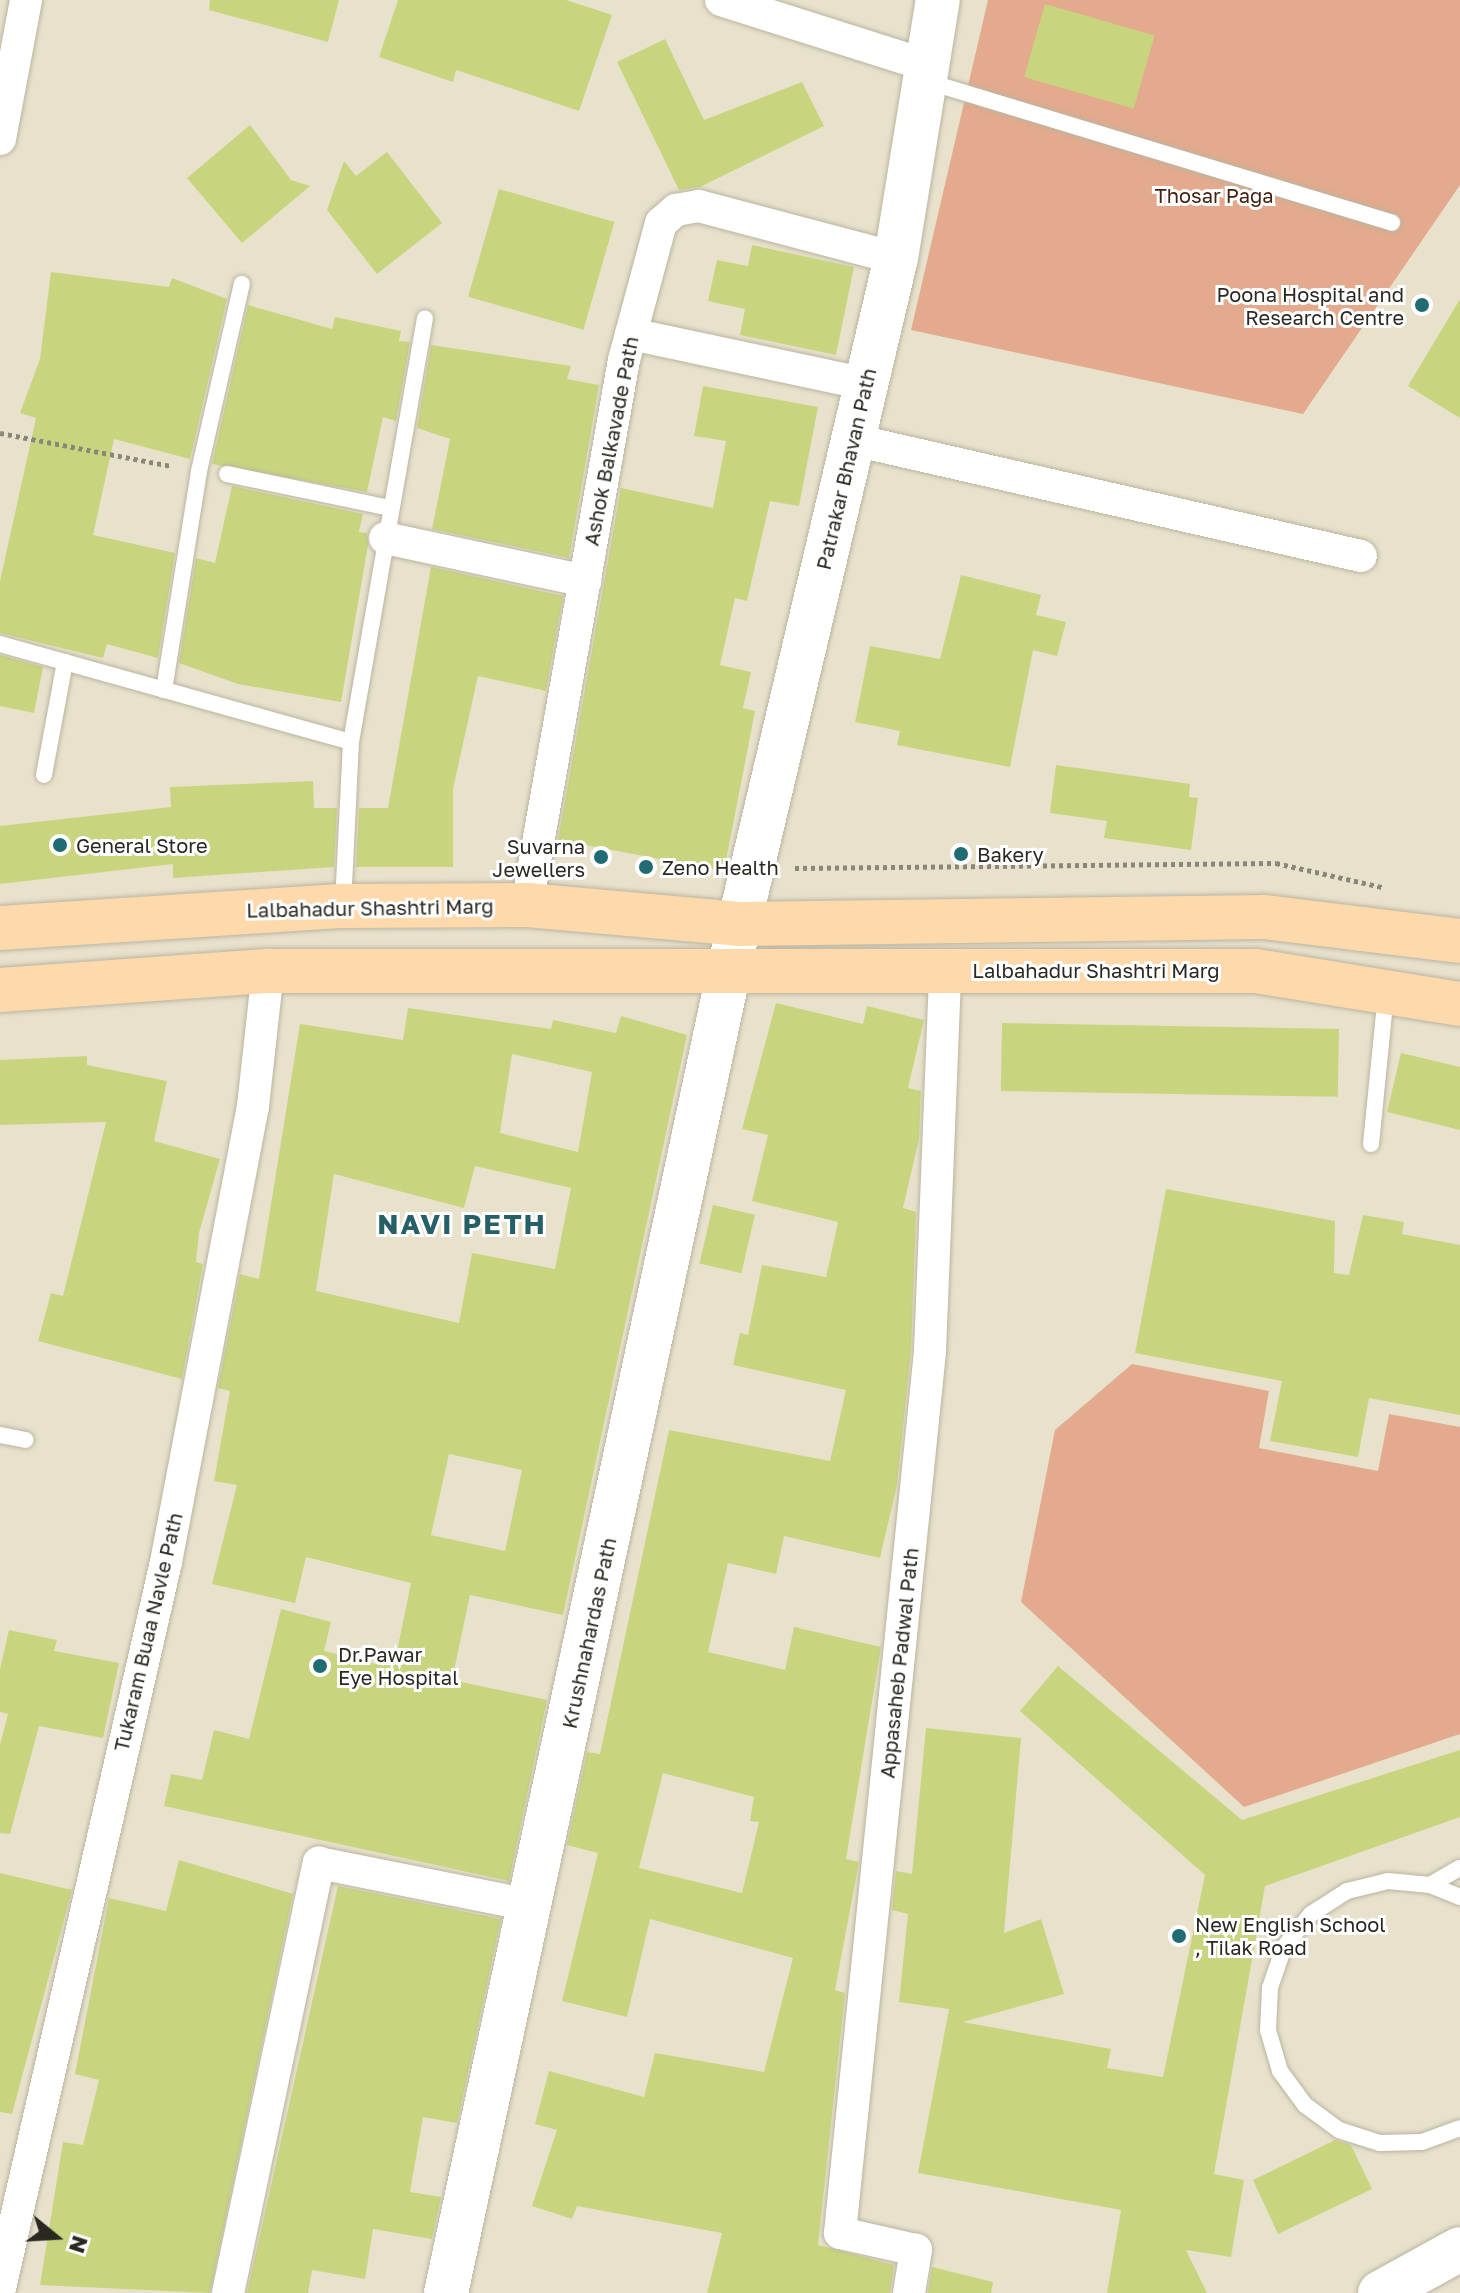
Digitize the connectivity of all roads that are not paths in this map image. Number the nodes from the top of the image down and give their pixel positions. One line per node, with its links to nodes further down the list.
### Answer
1 (26, 0): 5 (street)
2 (721, 0): 4 (street)
3 (944, 4): 4 (street, Patrakar Bhavan Path)
4 (930, 75): 6 (lane); 7 (street, Patrakar Bhavan Path)
5 (0, 139)
6 (1392, 223)
7 (896, 258): 10 (street, Ashok Balkavade Path); 11 (street, Patrakar Bhavan Path)
8 (242, 284): 19 (lane)
9 (425, 318): 14 (lane)
10 (631, 334): 11 (street); 16 (street, Ashok Balkavade Path)
11 (866, 384): 12 (street, Patrakar Bhavan Path)
12 (854, 440): 15 (street); 24 (street, Patrakar Bhavan Path)
13 (227, 474): 14 (lane)
14 (387, 523): 16 (street); 20 (lane)
15 (1361, 556)
16 (585, 581): 22 (street, Ashok Balkavade Path)
17 (0, 644): 18 (lane)
18 (65, 662): 19 (lane); 21 (lane)
19 (164, 690): 20 (lane)
20 (351, 742): 23 (lane)
21 (44, 775)
22 (527, 905): 23 (main road, Lalbahadur Shashtri Marg); 24 (main road, Lalbahadur Shashtri Marg)
23 (343, 906): 25 (main road, Lalbahadur Shashtri Marg)
24 (739, 924): 26 (main road, Lalbahadur Shashtri Marg); 29 (street)
25 (0, 928)
26 (1460, 941)
27 (945, 970): 29 (main road, Lalbahadur Shashtri Marg); 30 (main road, Lalbahadur Shashtri Marg); 45 (street, Appasaheb Padwal Path)
28 (268, 971): 29 (main road, Lalbahadur Shashtri Marg); 31 (main road, Lalbahadur Shashtri Marg); 42 (street, Tukaram Buaa Navle Path)
29 (729, 972): 39 (street, Krushnahardas Path)
30 (1386, 989): 32 (main road, Lalbahadur Shashtri Marg); 33 (lane)
31 (0, 990)
32 (1460, 1004)
33 (1371, 1144)
34 (0, 1435): 35 (lane)
35 (26, 1440)
36 (1460, 1868): 37 (lane)
37 (1430, 1885): 38 (lane); 40 (lane)
38 (1460, 1897)
39 (530, 1905): 43 (street); 44 (street, Krushnahardas Path)
40 (1460, 2128)
41 (1460, 2249): 46 (street)
42 (0, 2288)
43 (228, 2293)
44 (446, 2293)
45 (909, 2293)
46 (1380, 2293)

